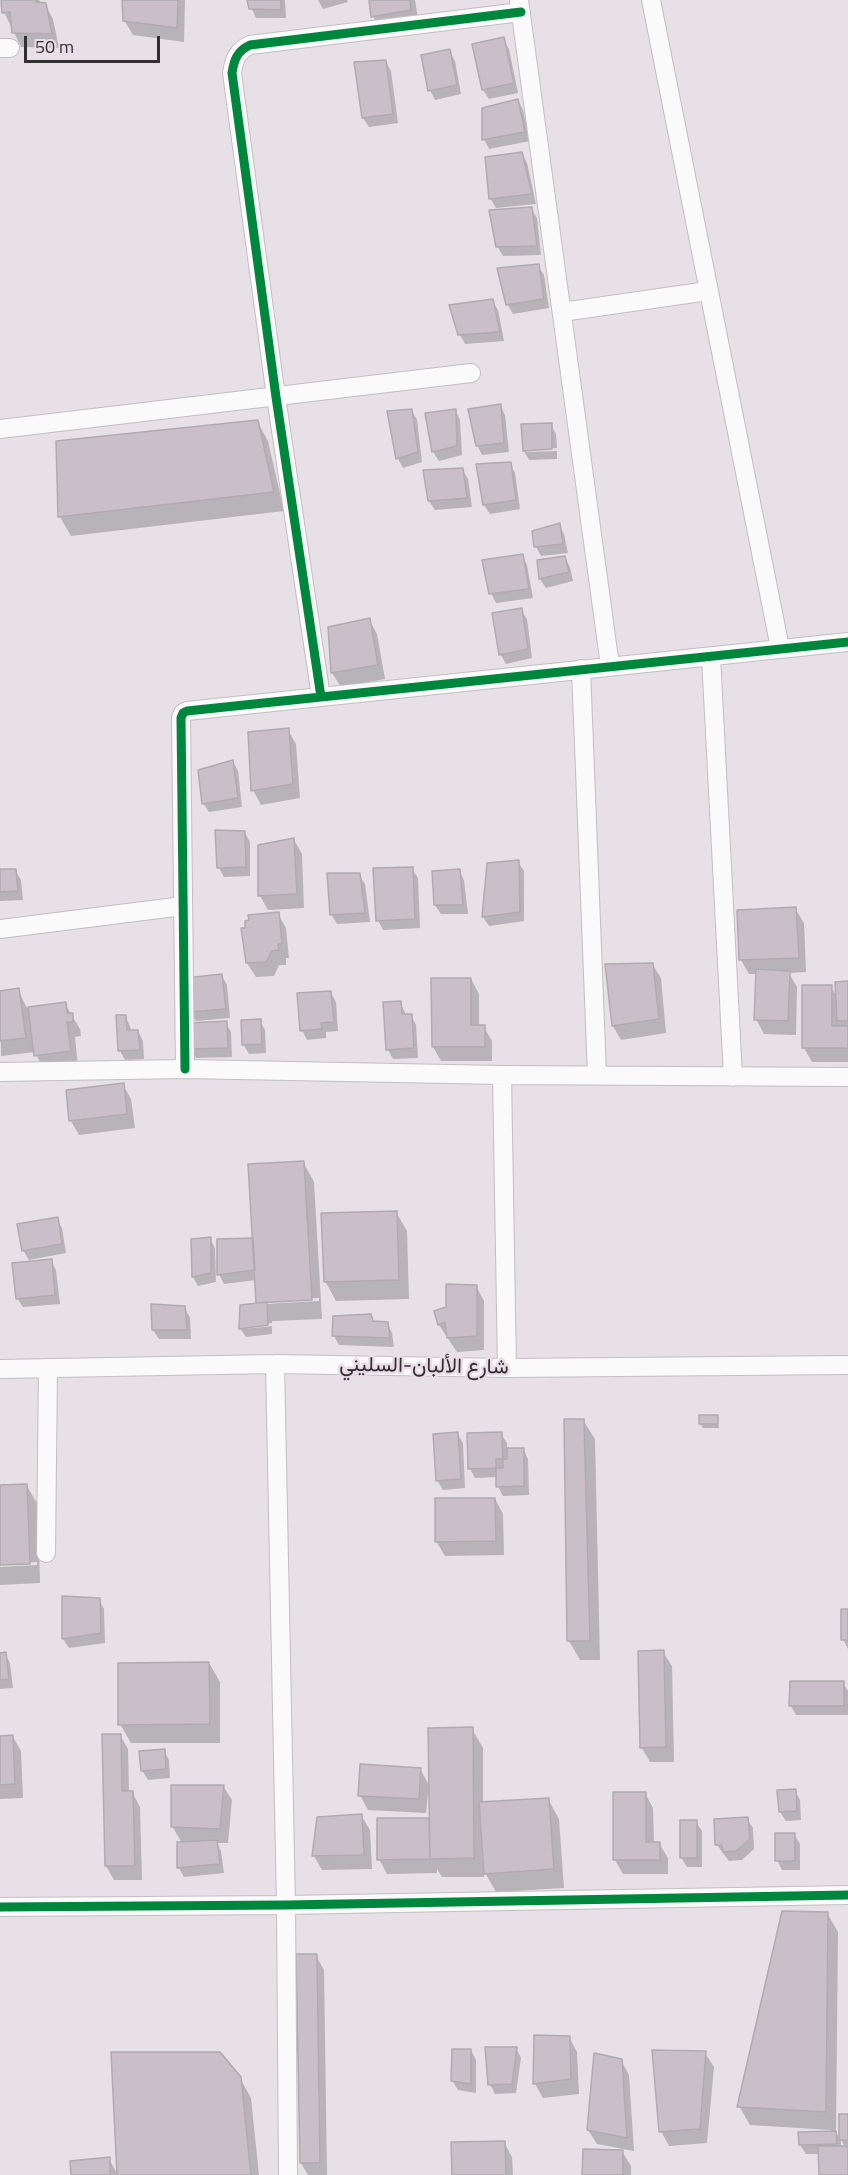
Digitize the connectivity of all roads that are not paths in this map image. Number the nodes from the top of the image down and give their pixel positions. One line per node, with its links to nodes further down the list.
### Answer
1 (651, 0): 3 (street)
2 (520, 6): 4 (street); 6 (street)
3 (708, 291): 4 (street); 9 (street)
4 (562, 312): 11 (street)
5 (471, 373): 6 (street)
6 (276, 397): 7 (street); 13 (street)
7 (0, 429)
8 (848, 642): 9 (street)
9 (780, 648): 10 (street)
10 (711, 657): 11 (street); 20 (street)
11 (610, 666): 12 (street)
12 (580, 669): 13 (street); 19 (street)
13 (321, 697): 14 (street)
14 (183, 906): 15 (street); 16 (street)
15 (0, 929)
16 (185, 1069): 17 (street); 18 (street)
17 (0, 1072)
18 (502, 1075): 19 (street); 25 (street)
19 (597, 1075): 20 (street)
20 (733, 1077): 21 (street)
21 (848, 1077)
22 (275, 1364): 24 (street, شارع الألبان-السليني); 25 (street, شارع الألبان-السليني); 29 (street)
23 (848, 1365): 25 (street, شارع الألبان-السليني)
24 (48, 1368): 26 (street, شارع الألبان-السليني); 27 (street)
25 (507, 1368)
26 (0, 1369)
27 (46, 1553)
28 (848, 1895): 29 (street)
29 (286, 1905): 30 (street); 31 (street)
30 (0, 1907)
31 (288, 2175)

